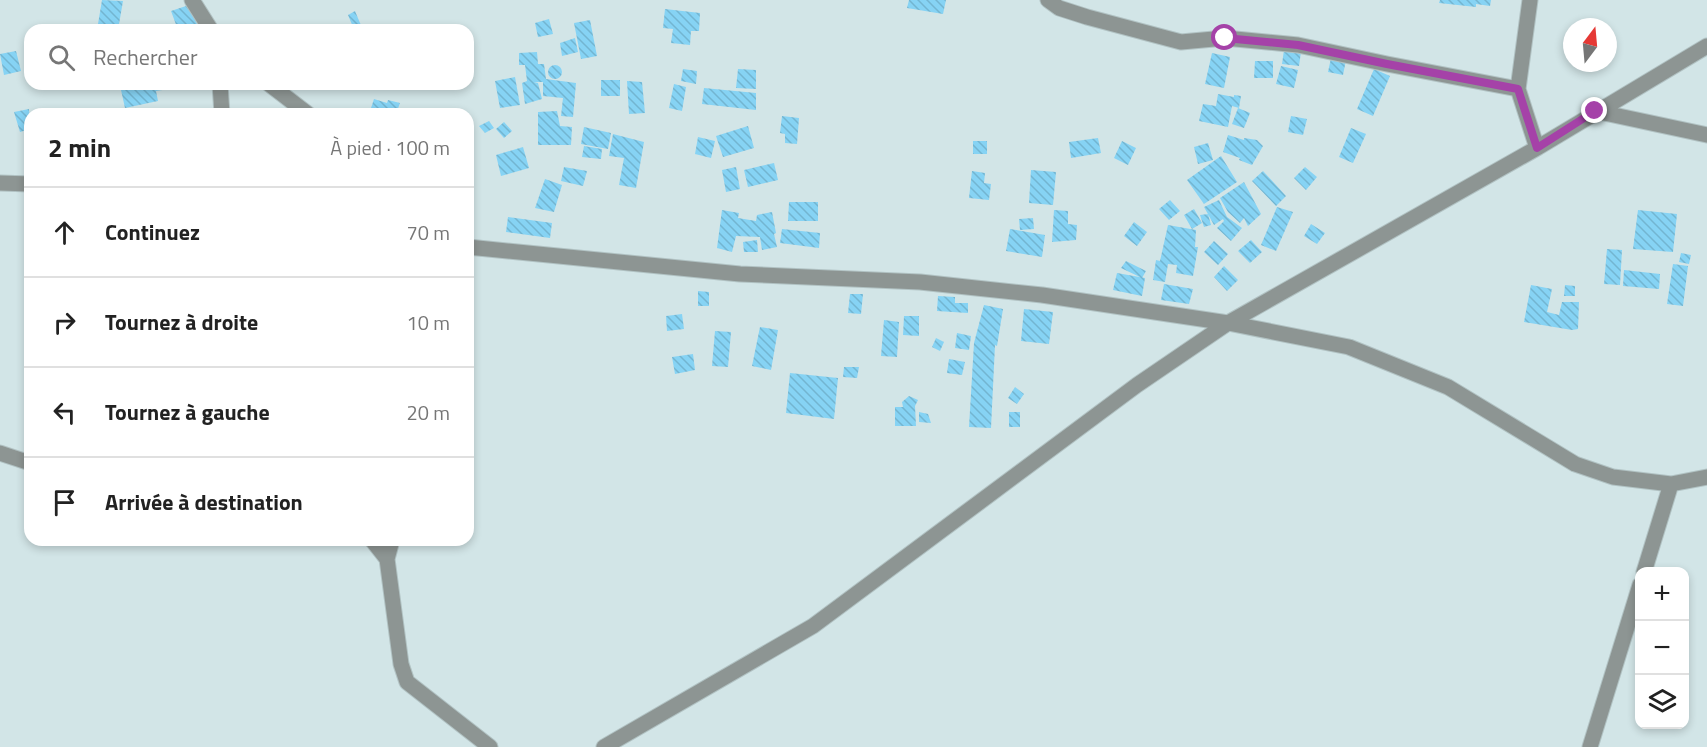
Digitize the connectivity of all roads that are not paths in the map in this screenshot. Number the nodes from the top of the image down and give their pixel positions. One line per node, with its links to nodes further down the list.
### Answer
1 (192, 0): 4 (street)
2 (1048, 0): 6 (street)
3 (1530, 0): 6 (street)
4 (207, 24)
5 (1707, 46): 11 (street)
6 (1518, 89): 13 (street)
7 (220, 90): 9 (street)
8 (277, 90): 10 (street)
9 (222, 108)
10 (300, 108)
11 (1595, 111): 12 (street); 13 (street)
12 (1707, 135)
13 (1537, 148): 17 (street)
14 (0, 183): 15 (street)
15 (24, 184)
16 (474, 248): 17 (street)
17 (1228, 324): 21 (street); 28 (street)
18 (0, 453): 19 (street)
19 (24, 461)
20 (1707, 477): 21 (street)
21 (1671, 484): 25 (street)
22 (377, 546): 24 (street)
23 (390, 546): 24 (street)
24 (387, 559): 27 (street)
25 (1646, 567)
26 (1635, 601): 29 (street)
27 (490, 747)
28 (604, 747)
29 (1590, 747)

